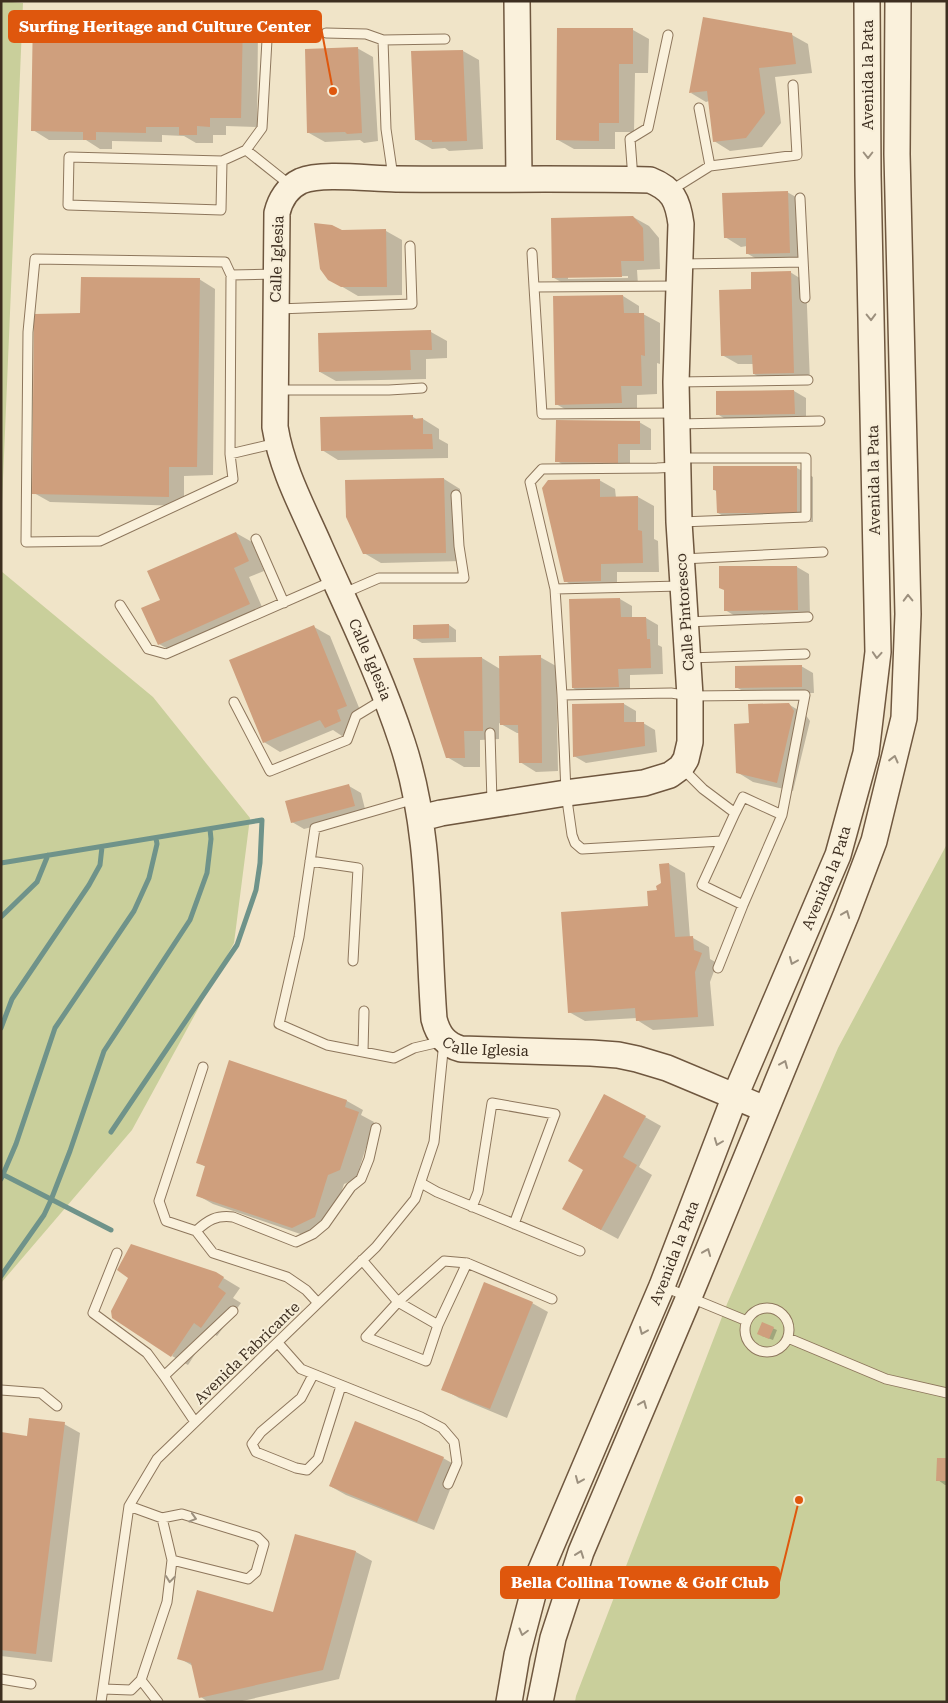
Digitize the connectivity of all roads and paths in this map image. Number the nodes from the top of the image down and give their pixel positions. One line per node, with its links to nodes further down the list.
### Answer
1 (517, 1): 14 (main road)
2 (868, 1): 72 (main road, Avenida la Pata, one-way to 72)
3 (898, 1): 73 (main road, Avenida la Pata, one-way to 3)
4 (326, 33): 8 (lane)
5 (668, 35): 16 (lane)
6 (445, 39): 8 (lane)
7 (268, 40): 11 (lane)
8 (384, 40): 15 (lane)
9 (793, 85): 13 (lane)
10 (699, 108): 13 (lane)
11 (246, 150): 12 (lane); 17 (lane)
12 (222, 161): 12 (lane)
13 (710, 166): 18 (lane)
14 (519, 178): 15 (main road); 16 (main road)
15 (394, 179): 17 (main road)
16 (633, 179): 18 (main road)
17 (292, 187): 24 (main road, Calle Iglesia)
18 (669, 191): 25 (main road, Calle Pintoresco)
19 (800, 198): 22 (lane)
20 (410, 246): 28 (lane)
21 (532, 253): 26 (lane)
22 (803, 262): 25 (lane); 27 (lane)
23 (231, 274): 24 (lane); 36 (lane); 36 (lane)
24 (276, 274): 28 (main road, Calle Iglesia)
25 (680, 275): 26 (lane); 30 (main road, Calle Pintoresco)
26 (534, 287): 33 (lane)
27 (805, 298)
28 (276, 309): 32 (main road, Calle Iglesia)
29 (808, 380): 30 (lane)
30 (676, 382): 33 (main road, Calle Pintoresco)
31 (422, 388): 32 (lane)
32 (275, 390): 35 (main road, Calle Iglesia)
33 (677, 418): 34 (lane); 37 (main road, Calle Pintoresco)
34 (820, 421)
35 (278, 442): 36 (lane); 44 (main road, Calle Iglesia)
36 (230, 454)
37 (678, 462): 39 (main road, Calle Pintoresco); 39 (lane); 45 (lane)
38 (456, 495): 44 (lane)
39 (679, 522): 42 (main road, Calle Pintoresco)
40 (256, 539): 46 (lane)
41 (823, 552): 42 (lane)
42 (681, 559): 43 (main road, Calle Pintoresco)
43 (683, 586): 45 (lane); 49 (main road, Calle Pintoresco)
44 (338, 587): 46 (lane); 54 (main road, Calle Iglesia)
45 (555, 589): 52 (lane)
46 (284, 603): 47 (lane)
47 (120, 604)
48 (808, 617): 49 (lane)
49 (686, 622): 51 (main road, Calle Pintoresco)
50 (806, 654): 51 (lane)
51 (688, 658): 53 (main road, Calle Pintoresco)
52 (562, 695): 53 (lane); 58 (lane)
53 (690, 696): 57 (main road, Calle Pintoresco); 62 (lane)
54 (386, 697): 55 (lane); 60 (main road, Calle Iglesia)
55 (234, 702)
56 (490, 733): 59 (lane)
57 (681, 766): 58 (main road); 61 (lane)
58 (566, 793): 59 (main road); 63 (lane)
59 (492, 805): 60 (main road)
60 (419, 808): 64 (lane); 69 (main road, Calle Iglesia)
61 (735, 813): 62 (lane); 63 (lane)
62 (782, 815): 65 (lane)
63 (722, 841): 65 (lane)
64 (310, 861): 66 (lane); 70 (lane)
65 (743, 905): 67 (lane)
66 (353, 962)
67 (718, 968)
68 (364, 1011): 70 (lane)
69 (444, 1041): 70 (lane); 72 (main road, Calle Iglesia); 75 (lane, Avenida Fabricante)
70 (363, 1052)
71 (203, 1067): 78 (lane)
72 (736, 1096): 73 (main road, Calle Iglesia); 83 (main road, Avenida la Pata, one-way to 83)
73 (765, 1110): 84 (main road, Avenida la Pata, one-way to 73)
74 (376, 1128): 78 (lane)
75 (421, 1183): 76 (lane); 81 (lane, Avenida Fabricante)
76 (472, 1207): 77 (lane); 77 (lane)
77 (514, 1224): 79 (lane)
78 (196, 1231): 87 (lane)
79 (580, 1252)
80 (117, 1253): 94 (lane)
81 (362, 1260): 86 (lane); 87 (lane, Avenida Fabricante)
82 (467, 1263): 85 (lane); 86 (lane); 90 (lane)
83 (662, 1286): 84 (lane); 110 (main road, Avenida la Pata, one-way to 110)
84 (689, 1297): 89 (lane); 111 (main road, Avenida la Pata, one-way to 84)
85 (552, 1299)
86 (398, 1302): 90 (lane); 90 (lane)
87 (318, 1303): 92 (lane, Avenida Fabricante)
88 (233, 1311): 94 (lane)
89 (747, 1321): 91 (lane); 91 (lane)
90 (438, 1325)
91 (788, 1338): 97 (lane)
92 (278, 1343): 93 (lane); 99 (lane, Avenida Fabricante)
93 (312, 1375): 95 (lane); 95 (lane)
94 (164, 1376): 99 (lane)
95 (341, 1386): 100 (lane)
96 (1, 1390): 98 (lane)
97 (947, 1393)
98 (57, 1406)
99 (195, 1422): 101 (lane, Avenida Fabricante)
100 (448, 1484)
101 (130, 1506): 102 (lane); 107 (lane, Avenida Fabricante)
102 (162, 1518): 103 (lane); 103 (lane, one-way to 103)
103 (172, 1560): 105 (lane, one-way to 105)
104 (1, 1679): 106 (lane)
105 (141, 1680): 107 (lane); 109 (lane)
106 (31, 1684)
107 (103, 1689): 108 (lane, Avenida Fabricante)
108 (101, 1702)
109 (158, 1702)
110 (509, 1702)
111 (540, 1702)

